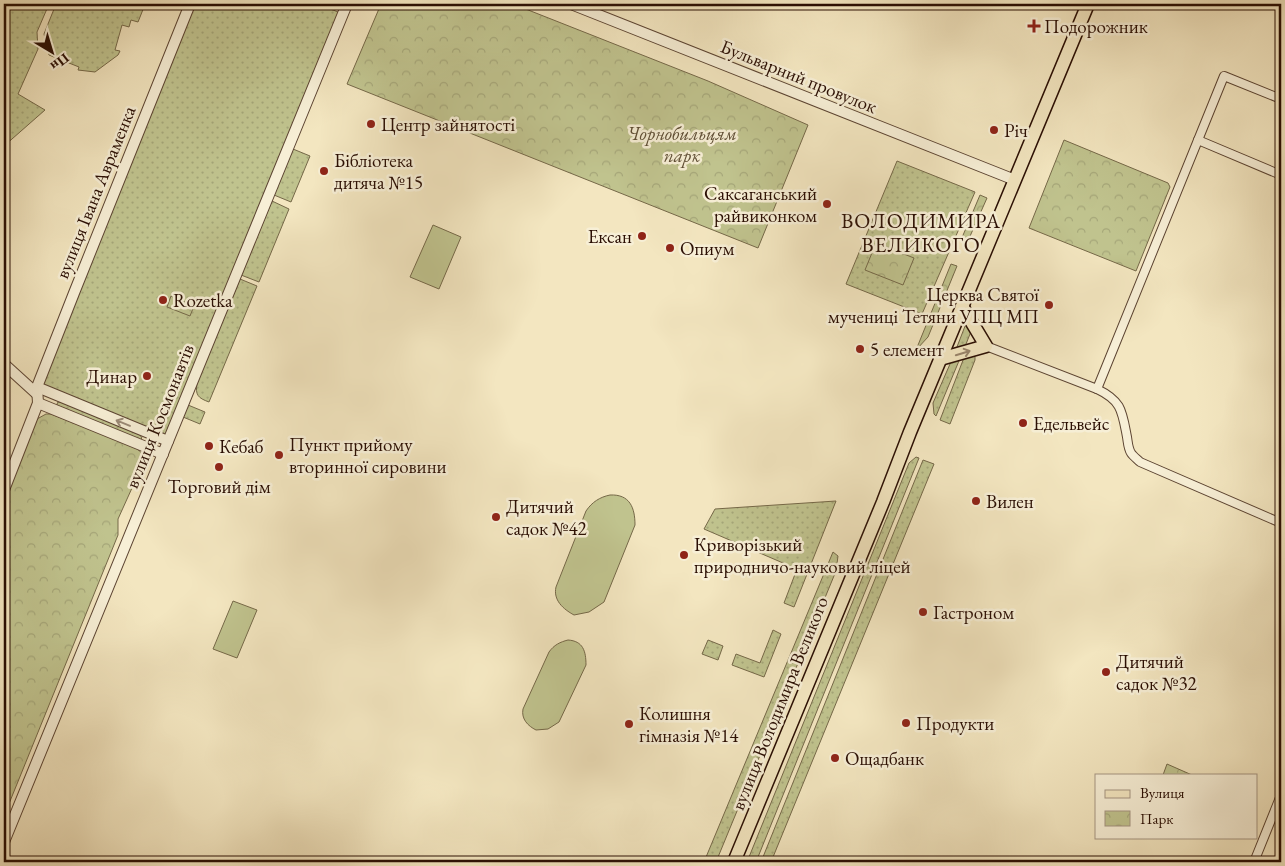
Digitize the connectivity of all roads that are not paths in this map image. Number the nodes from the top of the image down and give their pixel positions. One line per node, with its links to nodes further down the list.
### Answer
1 (190, 4): 14 (street, вулиця Івана Авраменка)
2 (347, 4): 15 (street, вулиця Космонавтів)
3 (571, 4): 8 (street, Бульварний провулок)
4 (1088, 4): 8 (main road, вулиця Володимира Великого)
5 (1281, 99): 6 (street)
6 (1198, 140): 7 (street); 13 (street)
7 (1281, 175)
8 (1014, 180): 9 (main road, вулиця Володимира Великого)
9 (962, 306): 10 (main road); 11 (main road, вулиця Володимира Великого)
10 (986, 346): 11 (main road, one-way to 10); 13 (street)
11 (940, 360): 21 (main road, вулиця Володимира Великого)
12 (4, 364): 14 (street)
13 (1097, 389): 18 (street)
14 (37, 395): 15 (street, one-way to 14); 16 (street); 17 (street, вулиця Івана Авраменка)
15 (168, 441): 16 (street, вулиця Космонавтів)
16 (163, 454): 20 (street, вулиця Космонавтів)
17 (4, 490)
18 (1281, 524)
19 (1281, 795): 22 (street)
20 (4, 842)
21 (734, 862)
22 (1254, 862)

